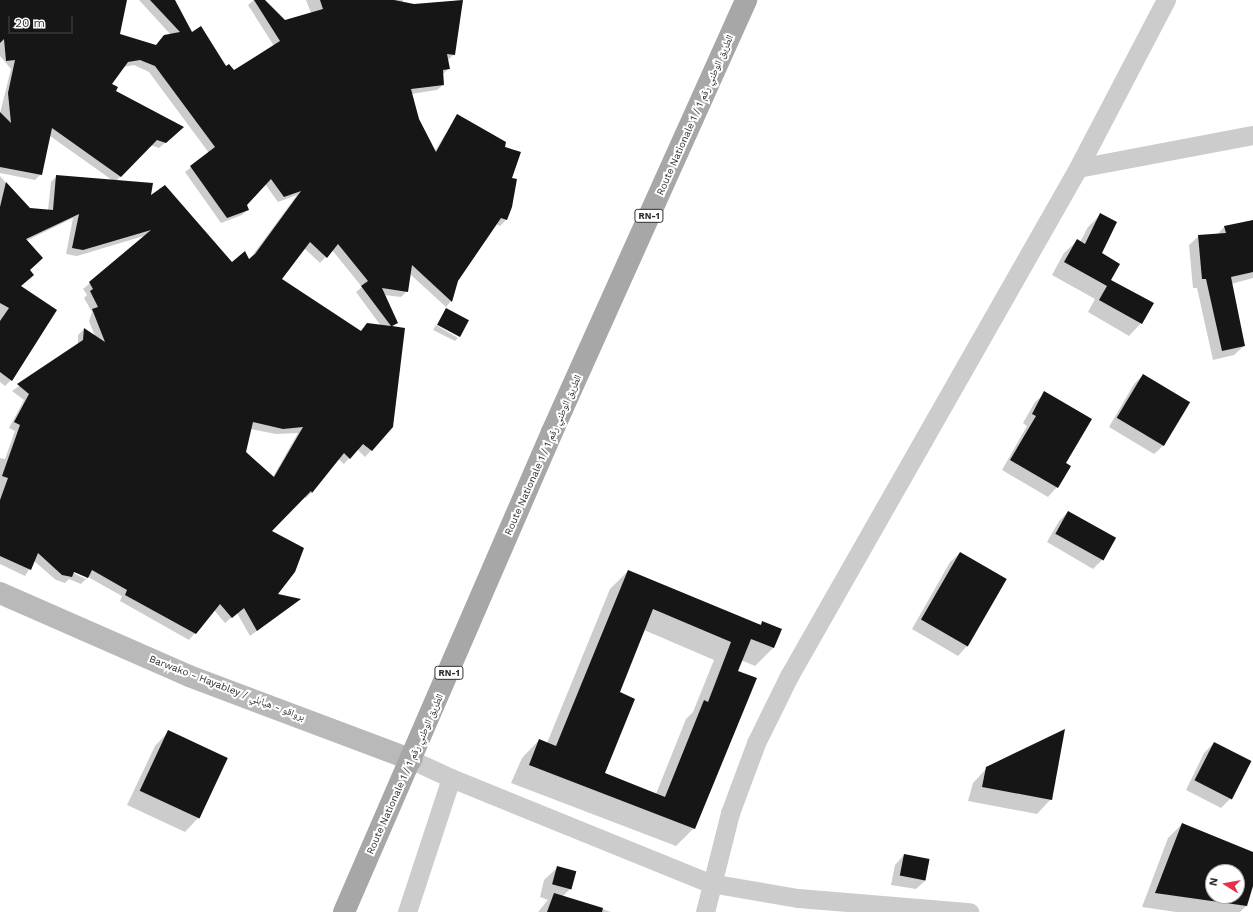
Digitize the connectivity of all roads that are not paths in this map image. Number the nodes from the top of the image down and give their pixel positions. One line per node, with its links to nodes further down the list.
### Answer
1 (746, 0): 6 (main road, Route Nationale 1 / الطريق الوطني رقم 1 / RN-1)
2 (1166, 0): 4 (street)
3 (1253, 135): 4 (street)
4 (1078, 168): 8 (street)
5 (0, 593): 6 (main road, Barwako - Hayabley / برواقو - هيابلي)
6 (412, 760): 7 (street); 10 (main road, Route Nationale 1 / الطريق الوطني رقم 1 / RN-1)
7 (451, 778): 8 (street); 11 (street)
8 (710, 883): 9 (street); 12 (street)
9 (865, 908): 13 (street)
10 (344, 912)
11 (407, 912)
12 (705, 912)
13 (969, 912)

